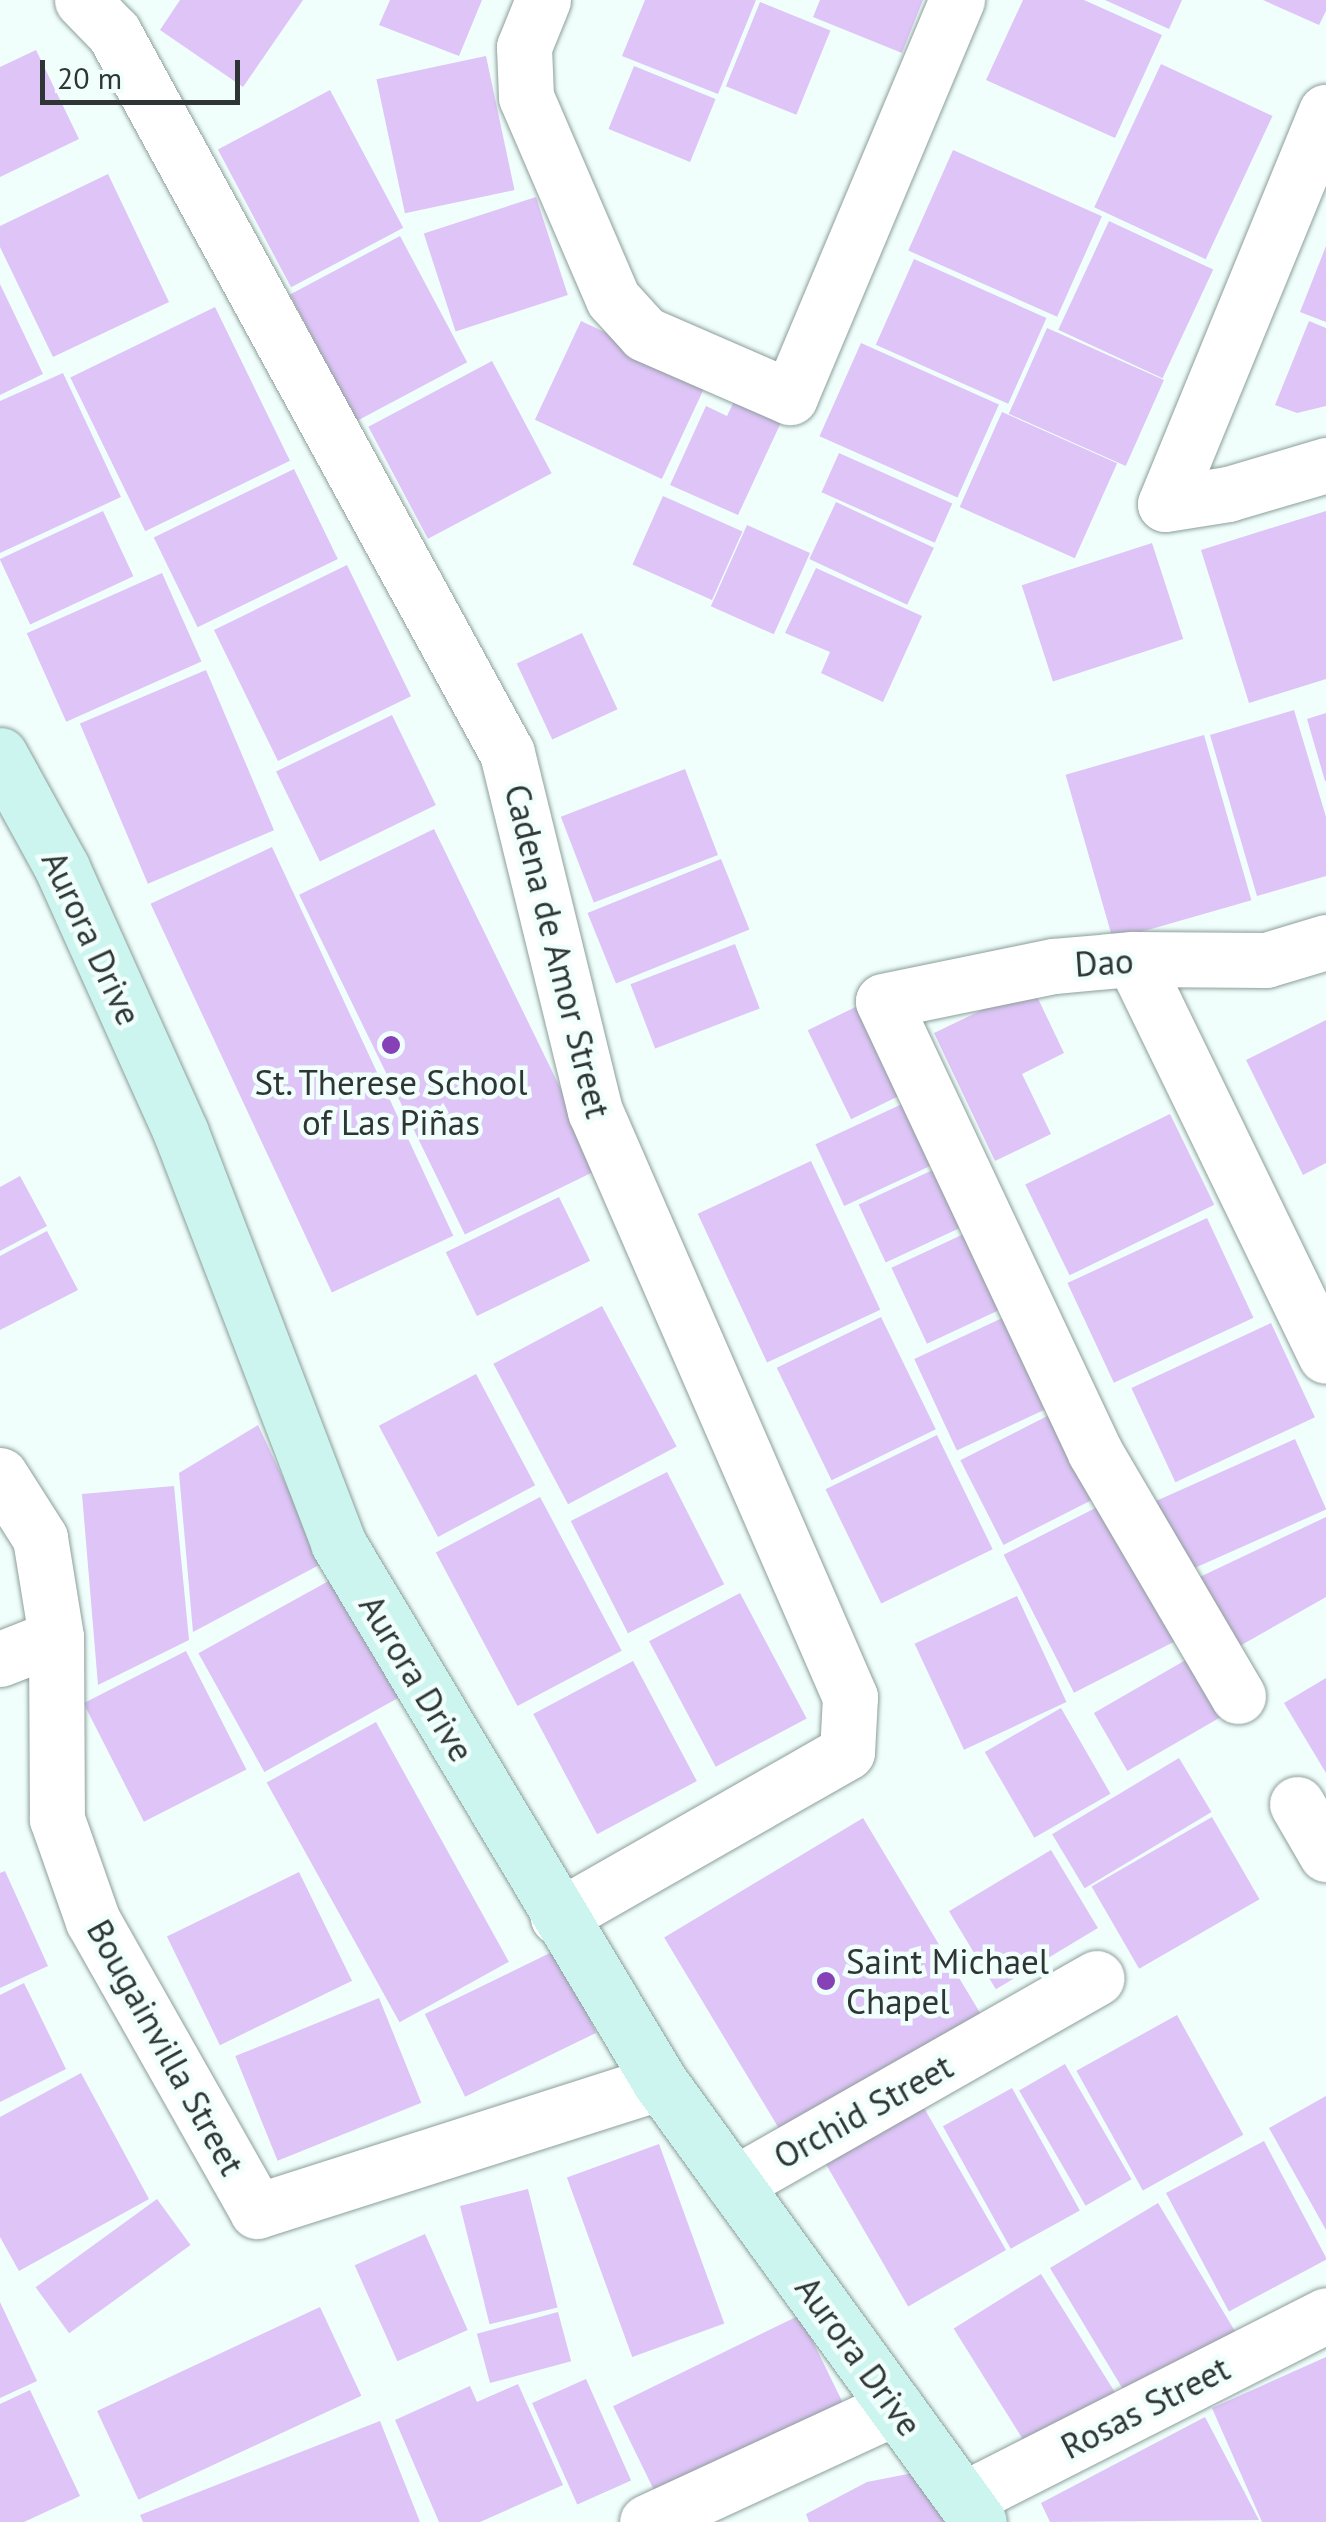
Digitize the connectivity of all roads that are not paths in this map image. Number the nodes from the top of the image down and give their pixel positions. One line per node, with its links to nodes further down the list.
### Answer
1 (82, 0): 16 (street, Cadena de Amor Street)
2 (543, 0): 3 (street)
3 (958, 0)
4 (1326, 112): 5 (street)
5 (1326, 465)
6 (0, 754): 16 (street, Aurora Drive)
7 (1326, 942): 8 (street, Dao)
8 (1133, 958): 9 (street); 13 (street, Dao)
9 (1326, 1356)
10 (0, 1474): 11 (street, Bougainvilla Street)
11 (56, 1636): 12 (street); 18 (street, Bougainvilla Street)
12 (0, 1659)
13 (1238, 1696)
14 (1297, 1804): 15 (street)
15 (1326, 1854)
16 (558, 1917): 18 (street, Aurora Drive)
17 (1096, 1978): 19 (street, Orchid Street)
18 (660, 2082): 19 (street, Aurora Drive)
19 (734, 2184): 21 (street, Aurora Drive)
20 (1326, 2314): 22 (street, Rosas Street)
21 (896, 2407): 22 (street, Aurora Drive); 23 (street)
22 (972, 2511)
23 (647, 2522)

